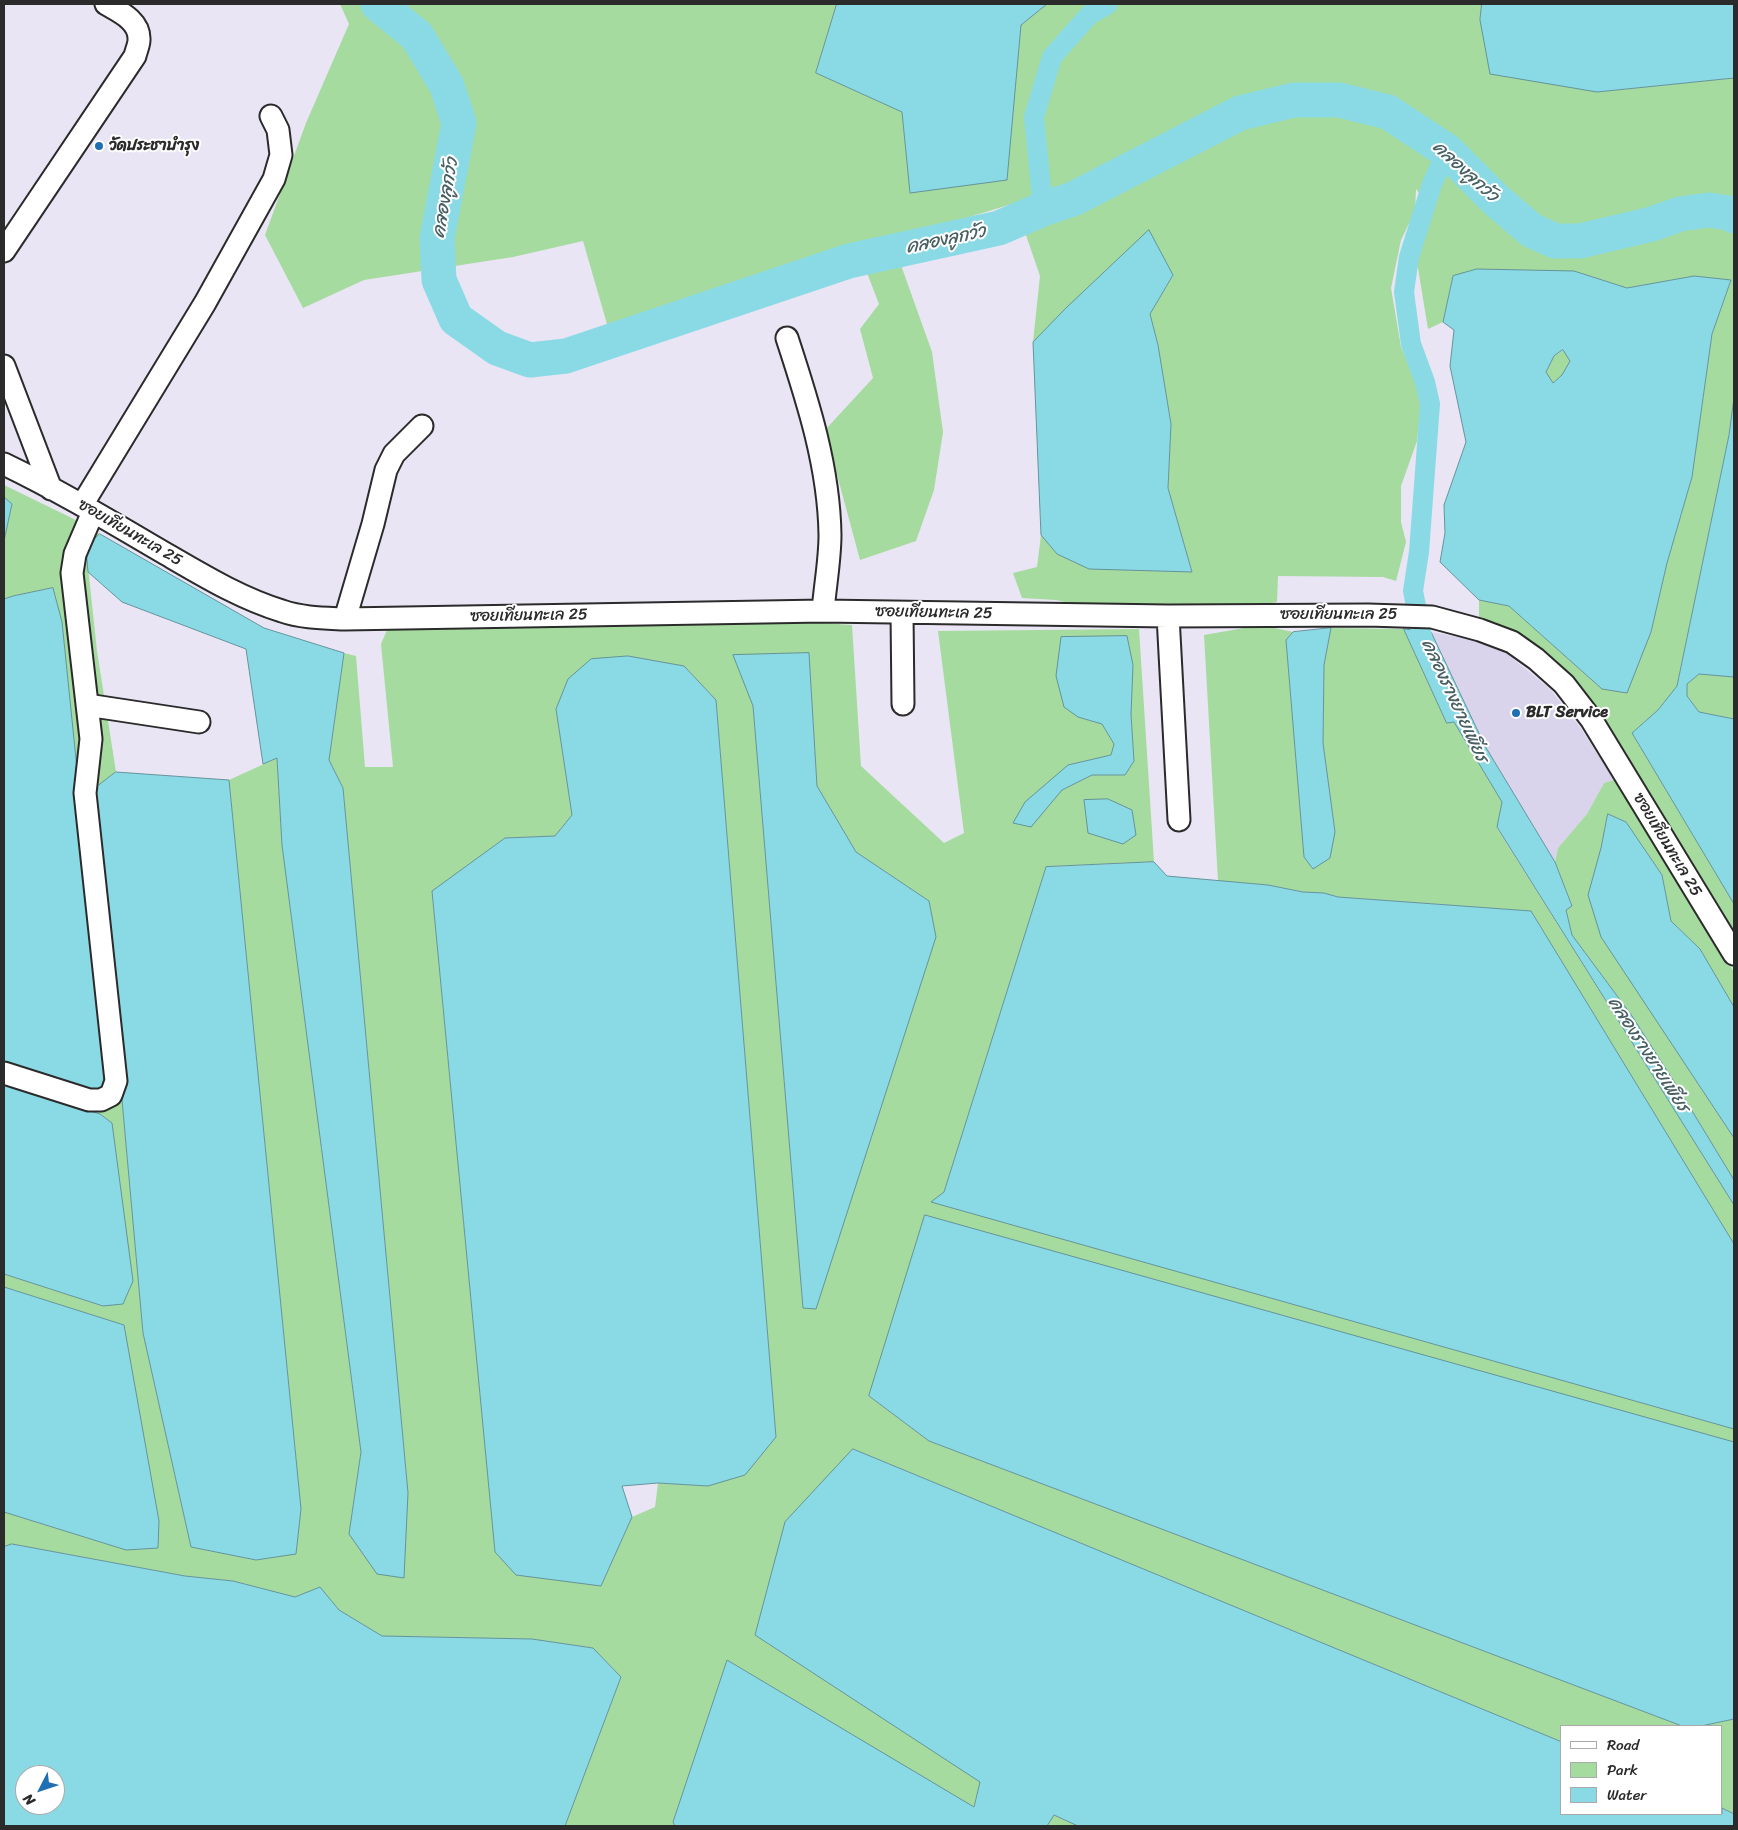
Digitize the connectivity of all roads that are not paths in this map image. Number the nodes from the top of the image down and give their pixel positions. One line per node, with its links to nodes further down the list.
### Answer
1 (106, 4): 3 (street)
2 (271, 116): 9 (street)
3 (4, 251)
4 (787, 338): 10 (street)
5 (4, 366): 8 (street)
6 (422, 426): 13 (street)
7 (4, 464): 8 (street, ซอยเทียนทะเล 25)
8 (52, 488): 9 (street, ซอยเทียนทะเล 25)
9 (88, 509): 13 (street, ซอยเทียนทะเล 25); 15 (street)
10 (830, 611): 11 (street, ซอยเทียนทะเล 25); 13 (street, ซอยเทียนทะเล 25)
11 (902, 613): 12 (street, ซอยเทียนทะเล 25); 14 (street)
12 (1168, 616): 17 (street); 18 (street, ซอยเทียนทะเล 25)
13 (345, 619)
14 (903, 704)
15 (87, 705): 16 (street); 19 (street)
16 (199, 722)
17 (1179, 820)
18 (1734, 954)
19 (4, 1073)

